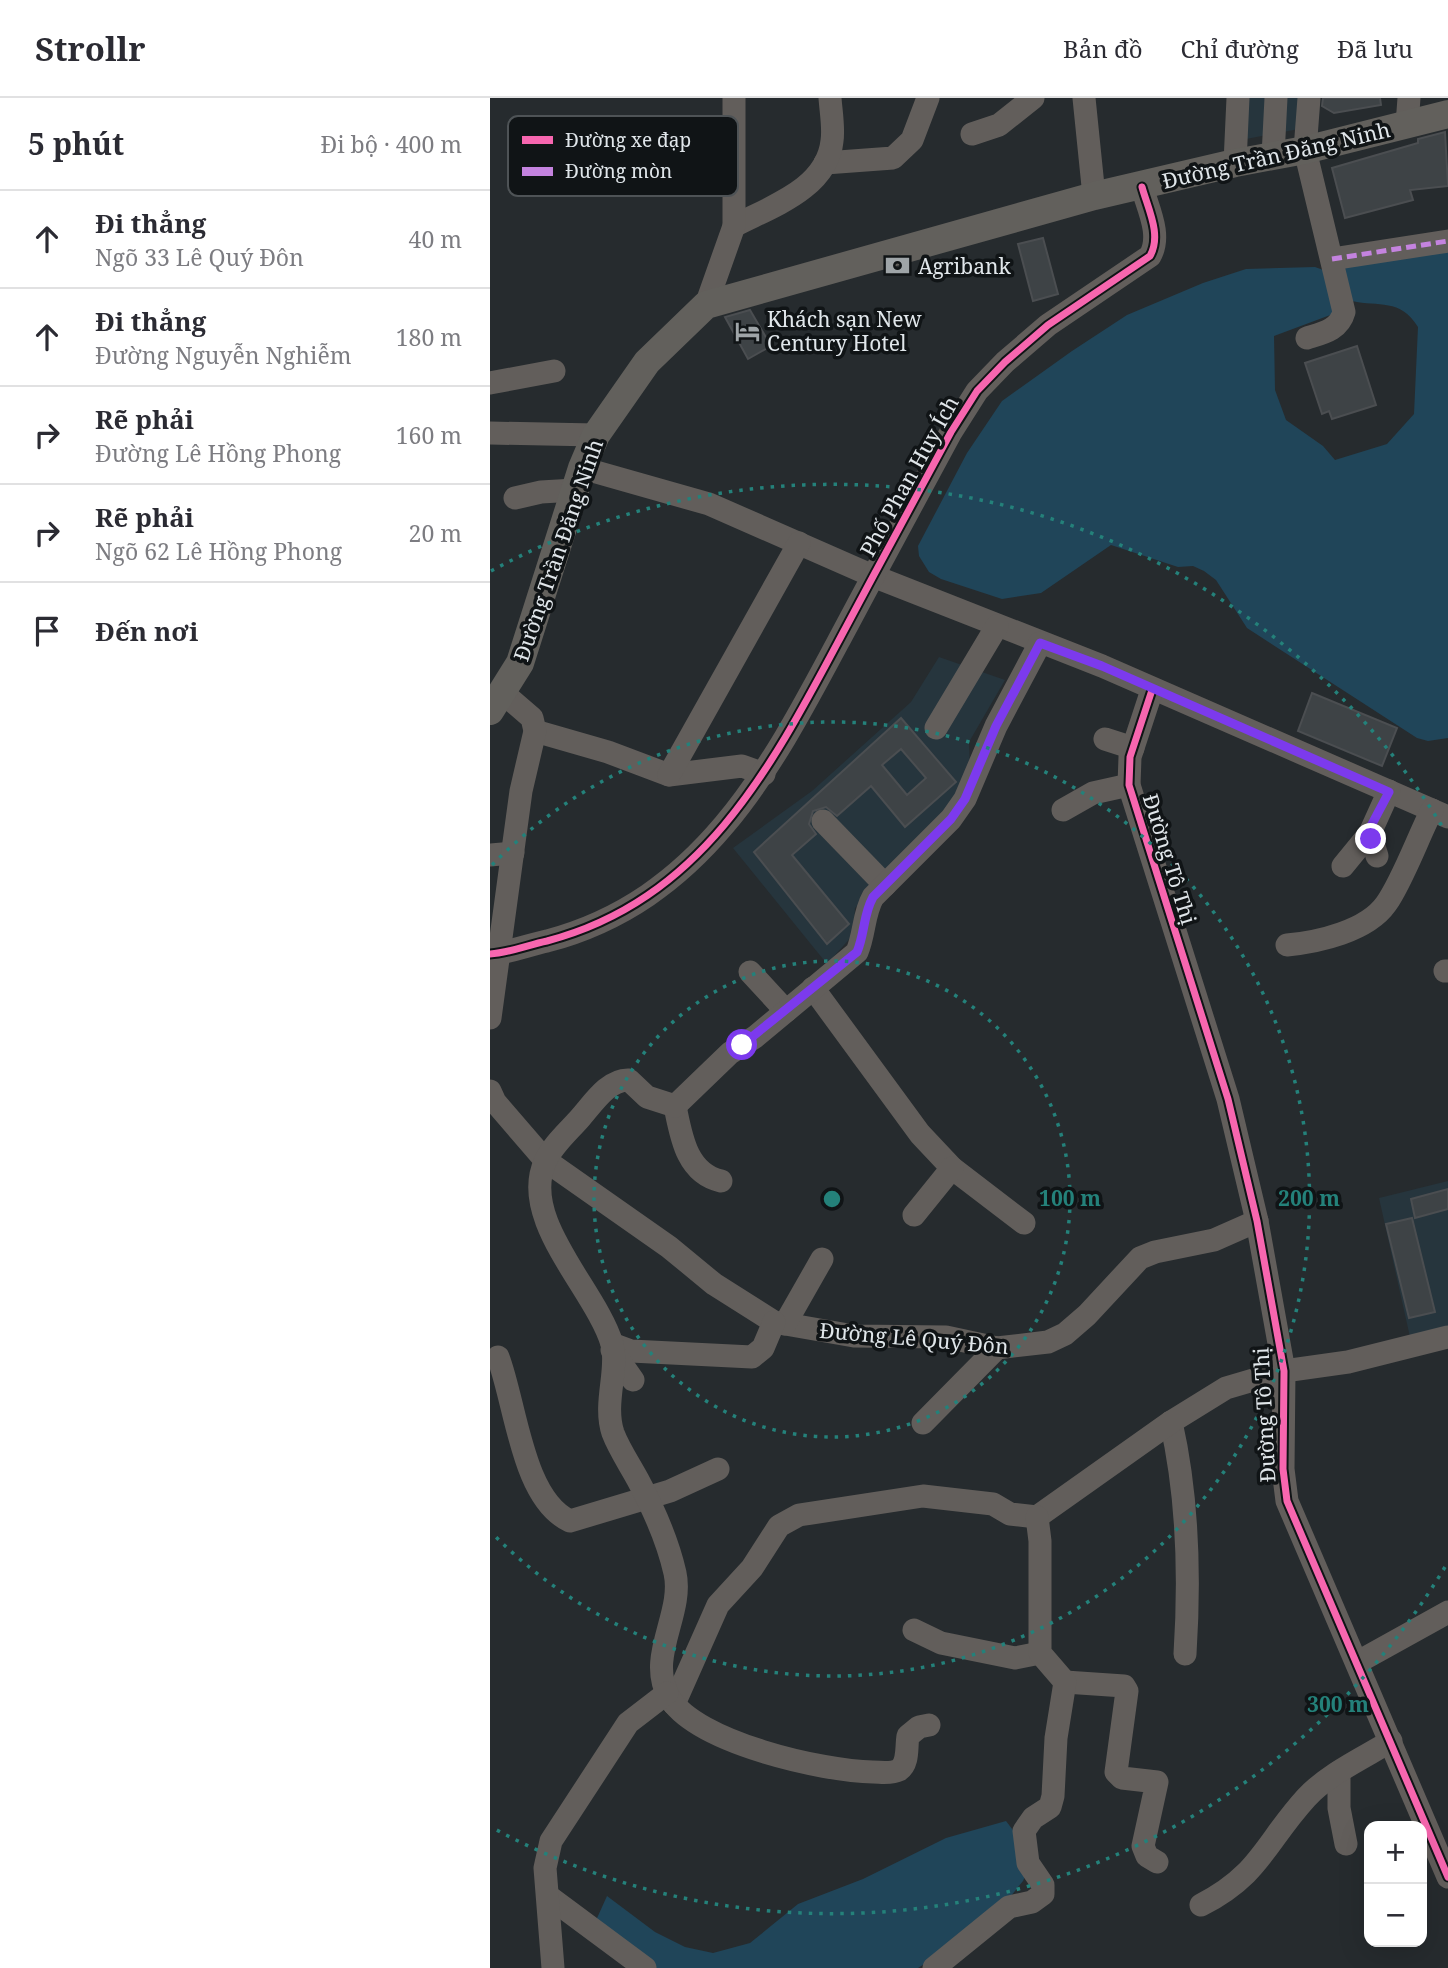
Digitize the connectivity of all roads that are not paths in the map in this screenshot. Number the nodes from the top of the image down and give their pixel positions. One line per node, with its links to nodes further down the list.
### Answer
1 (734, 98): 11 (street)
2 (830, 98): 15 (street)
3 (928, 98): 15 (street)
4 (1033, 98): 12 (street)
5 (1084, 98): 19 (street)
6 (1238, 98): 16 (street)
7 (1276, 98): 14 (street)
8 (1309, 98): 13 (street)
9 (1408, 111): 10 (main road, Đường Trần Đăng Ninh); 13 (main road, Đường Trần Đăng Ninh)
10 (1448, 114)
11 (734, 116)
12 (972, 134)
13 (1305, 150): 14 (main road, Đường Trần Đăng Ninh); 22 (street)
14 (1273, 156): 16 (main road, Đường Trần Đăng Ninh)
15 (825, 163): 20 (street)
16 (1235, 163): 17 (main road, Đường Trần Đăng Ninh)
17 (1142, 187): 19 (main road, Đường Trần Đăng Ninh); 32 (street, Phố Phan Huy Ích)
18 (734, 196): 20 (street)
19 (1094, 196): 23 (main road, Đường Trần Đăng Ninh)
20 (734, 226): 23 (street)
21 (1448, 241): 22 (street)
22 (1332, 259): 24 (street)
23 (706, 305): 28 (main road, Đường Trần Đăng Ninh)
24 (1307, 338)
25 (554, 371): 26 (street)
26 (490, 383)
27 (490, 433): 28 (street)
28 (596, 435): 29 (main road, Đường Trần Đăng Ninh)
29 (579, 479): 30 (street); 31 (street); 36 (main road, Đường Trần Đăng Ninh)
30 (515, 498)
31 (799, 543): 32 (street); 41 (street)
32 (873, 576): 33 (street); 42 (street, Phố Phan Huy Ích)
33 (997, 626): 34 (street); 37 (street)
34 (1040, 643): 35 (street); 52 (street)
35 (1152, 690): 40 (street, Đường Tô Thị); 44 (street)
36 (496, 702): 38 (street)
37 (936, 729)
38 (535, 731): 41 (street); 49 (street)
39 (1105, 739): 40 (street)
40 (1133, 748): 43 (street, Đường Tô Thị)
41 (669, 775): 42 (street)
42 (764, 775): 54 (street, Phố Phan Huy Ích)
43 (1129, 785): 45 (street); 65 (street, Đường Tô Thị)
44 (1389, 792): 46 (street); 48 (street)
45 (1063, 810)
46 (1440, 813): 53 (street)
47 (823, 821): 52 (street)
48 (1370, 833): 50 (street); 51 (street)
49 (501, 854): 54 (street)
50 (1377, 856)
51 (1343, 866)
52 (885, 885): 56 (street)
53 (1287, 944)
54 (493, 954): 58 (street)
55 (750, 972): 57 (street)
56 (813, 988): 57 (street); 62 (street)
57 (786, 1011): 60 (street)
58 (490, 1018)
59 (490, 1091): 61 (street, Đường Lê Quý Đôn)
60 (675, 1106): 61 (street); 63 (street)
61 (545, 1160): 68 (street, Đường Lê Quý Đôn); 70 (street)
62 (952, 1168): 64 (street); 66 (street)
63 (722, 1181)
64 (914, 1215)
65 (1257, 1221): 71 (street, Đường Lê Quý Đôn); 73 (street, Đường Tô Thị)
66 (1024, 1223)
67 (822, 1259): 68 (street)
68 (779, 1323): 70 (street); 71 (street, Đường Lê Quý Đôn)
69 (1448, 1336): 73 (street)
70 (612, 1347): 74 (street); 78 (street)
71 (997, 1348): 76 (street)
72 (498, 1357): 80 (street)
73 (1284, 1371): 75 (street); 86 (street, Đường Tô Thị)
74 (634, 1380)
75 (1171, 1422): 79 (street); 85 (street)
76 (923, 1423)
77 (718, 1469): 78 (street)
78 (647, 1497): 80 (street); 88 (street)
79 (1037, 1517): 84 (street); 88 (street)
80 (569, 1521): 81 (street)
81 (546, 1528)
82 (1448, 1612): 86 (street)
83 (914, 1630): 84 (street)
84 (1040, 1653): 87 (street)
85 (1185, 1654)
86 (1358, 1662): 90 (street, Đường Tô Thị)
87 (1065, 1682): 93 (street); 99 (street)
88 (671, 1698): 89 (street); 95 (street)
89 (929, 1725)
90 (1391, 1741): 91 (street); 94 (street, Đường Tô Thị)
91 (1339, 1772): 92 (street); 96 (street)
92 (1346, 1844)
93 (1157, 1862)
94 (1448, 1877)
95 (548, 1896): 97 (street); 98 (street)
96 (1201, 1905)
97 (553, 1968)
98 (645, 1968)
99 (934, 1968)

